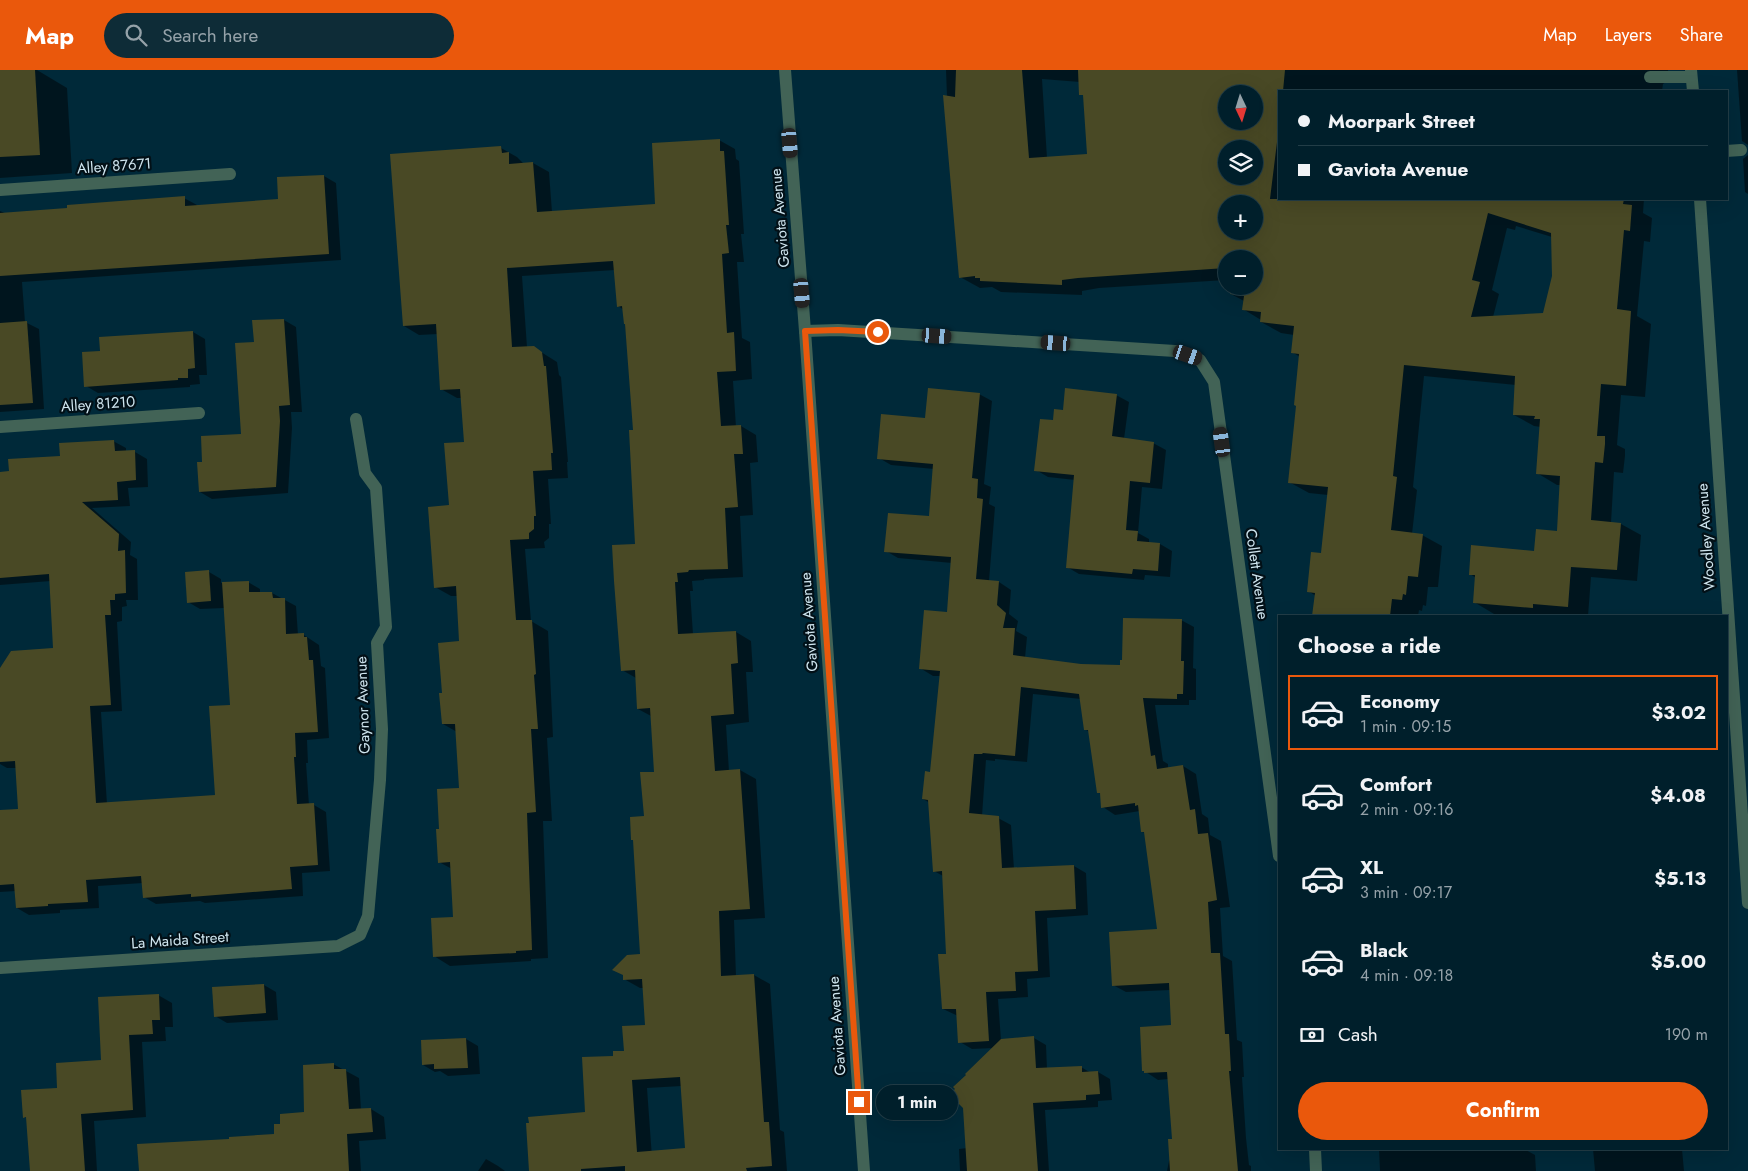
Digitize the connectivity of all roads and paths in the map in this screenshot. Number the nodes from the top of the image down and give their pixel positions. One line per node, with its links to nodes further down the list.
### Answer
1 (785, 70): 10 (street, Gaviota Avenue)
2 (1691, 74): 3 (street); 4 (street)
3 (1650, 77)
4 (1692, 90)
5 (1741, 150): 6 (street)
6 (1728, 151)
7 (230, 174): 8 (street, Alley 87671)
8 (0, 190)
9 (1700, 200): 15 (street, Woodley Avenue)
10 (805, 331): 14 (street, Collett Avenue); 19 (street, Gaviota Avenue)
11 (199, 414): 13 (street, Alley 81210)
12 (356, 420): 16 (street, Gaynor Avenue)
13 (0, 427)
14 (1278, 849)
15 (1748, 903)
16 (360, 935): 17 (street, La Maida Street)
17 (0, 968)
18 (1315, 1150): 20 (street)
19 (864, 1171)
20 (1316, 1171)

